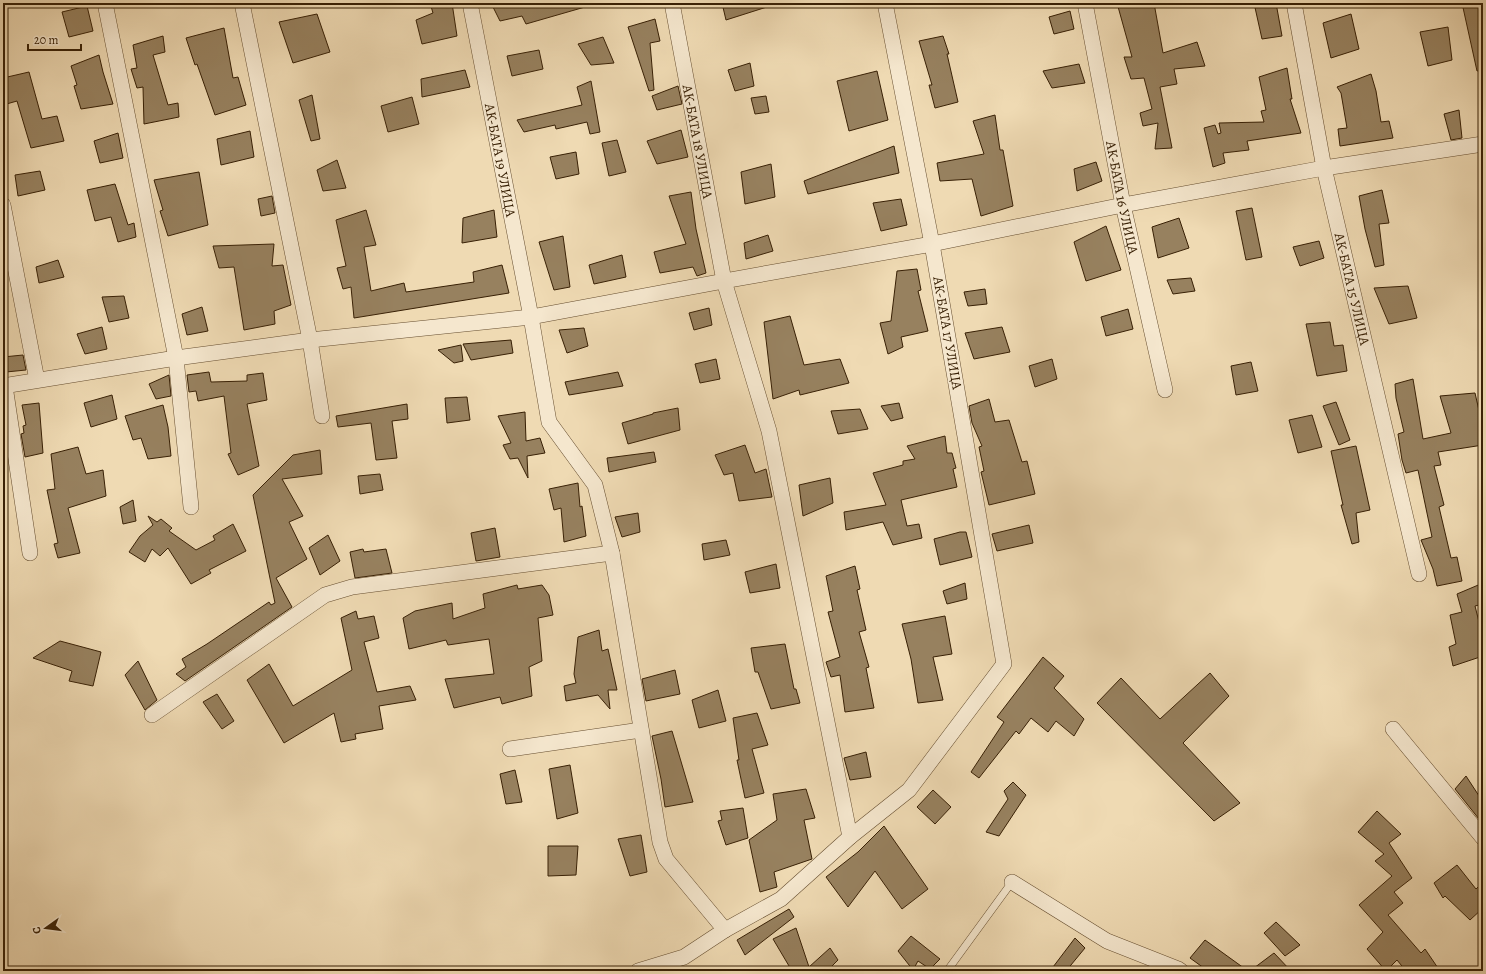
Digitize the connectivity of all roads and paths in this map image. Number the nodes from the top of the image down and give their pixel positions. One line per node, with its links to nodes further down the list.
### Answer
1 (105, 3): 16 (street)
2 (242, 3): 15 (street)
3 (470, 3): 14 (street, АК-БАТА 19 УЛИЦА)
4 (672, 3): 13 (street, АК-БАТА 18 УЛИЦА)
5 (885, 3): 12 (street, АК-БАТА 17 УЛИЦА)
6 (1085, 3): 11 (street, АК-БАТА 16 УЛИЦА)
7 (1294, 3): 9 (street, АК-БАТА 15 УЛИЦА)
8 (1483, 144): 9 (street)
9 (1324, 168): 11 (street); 24 (street, АК-БАТА 15 УЛИЦА)
10 (3, 205): 17 (street)
11 (1123, 205): 12 (street); 19 (street, АК-БАТА 16 УЛИЦА)
12 (932, 244): 13 (street); 29 (street, АК-БАТА 17 УЛИЦА)
13 (724, 280): 14 (street); 29 (street, АК-БАТА 18 УЛИЦА)
14 (531, 317): 15 (street); 22 (street, АК-БАТА 19 УЛИЦА)
15 (310, 340): 16 (street); 20 (street)
16 (176, 358): 17 (street); 21 (street)
17 (37, 380): 18 (street)
18 (4, 386): 23 (street)
19 (1165, 390)
20 (322, 416)
21 (191, 507)
22 (612, 553): 25 (street); 27 (street, АК-БАТА 19 УЛИЦА)
23 (30, 554)
24 (1419, 574)
25 (152, 715)
26 (1393, 729): 30 (street)
27 (641, 730): 28 (street); 32 (street, АК-БАТА 19 УЛИЦА)
28 (510, 748)
29 (850, 838): 32 (street)
30 (1483, 838)
31 (1012, 882): 34 (lane); 35 (street)
32 (726, 930): 33 (street)
33 (638, 971)
34 (947, 971)
35 (1181, 971)

